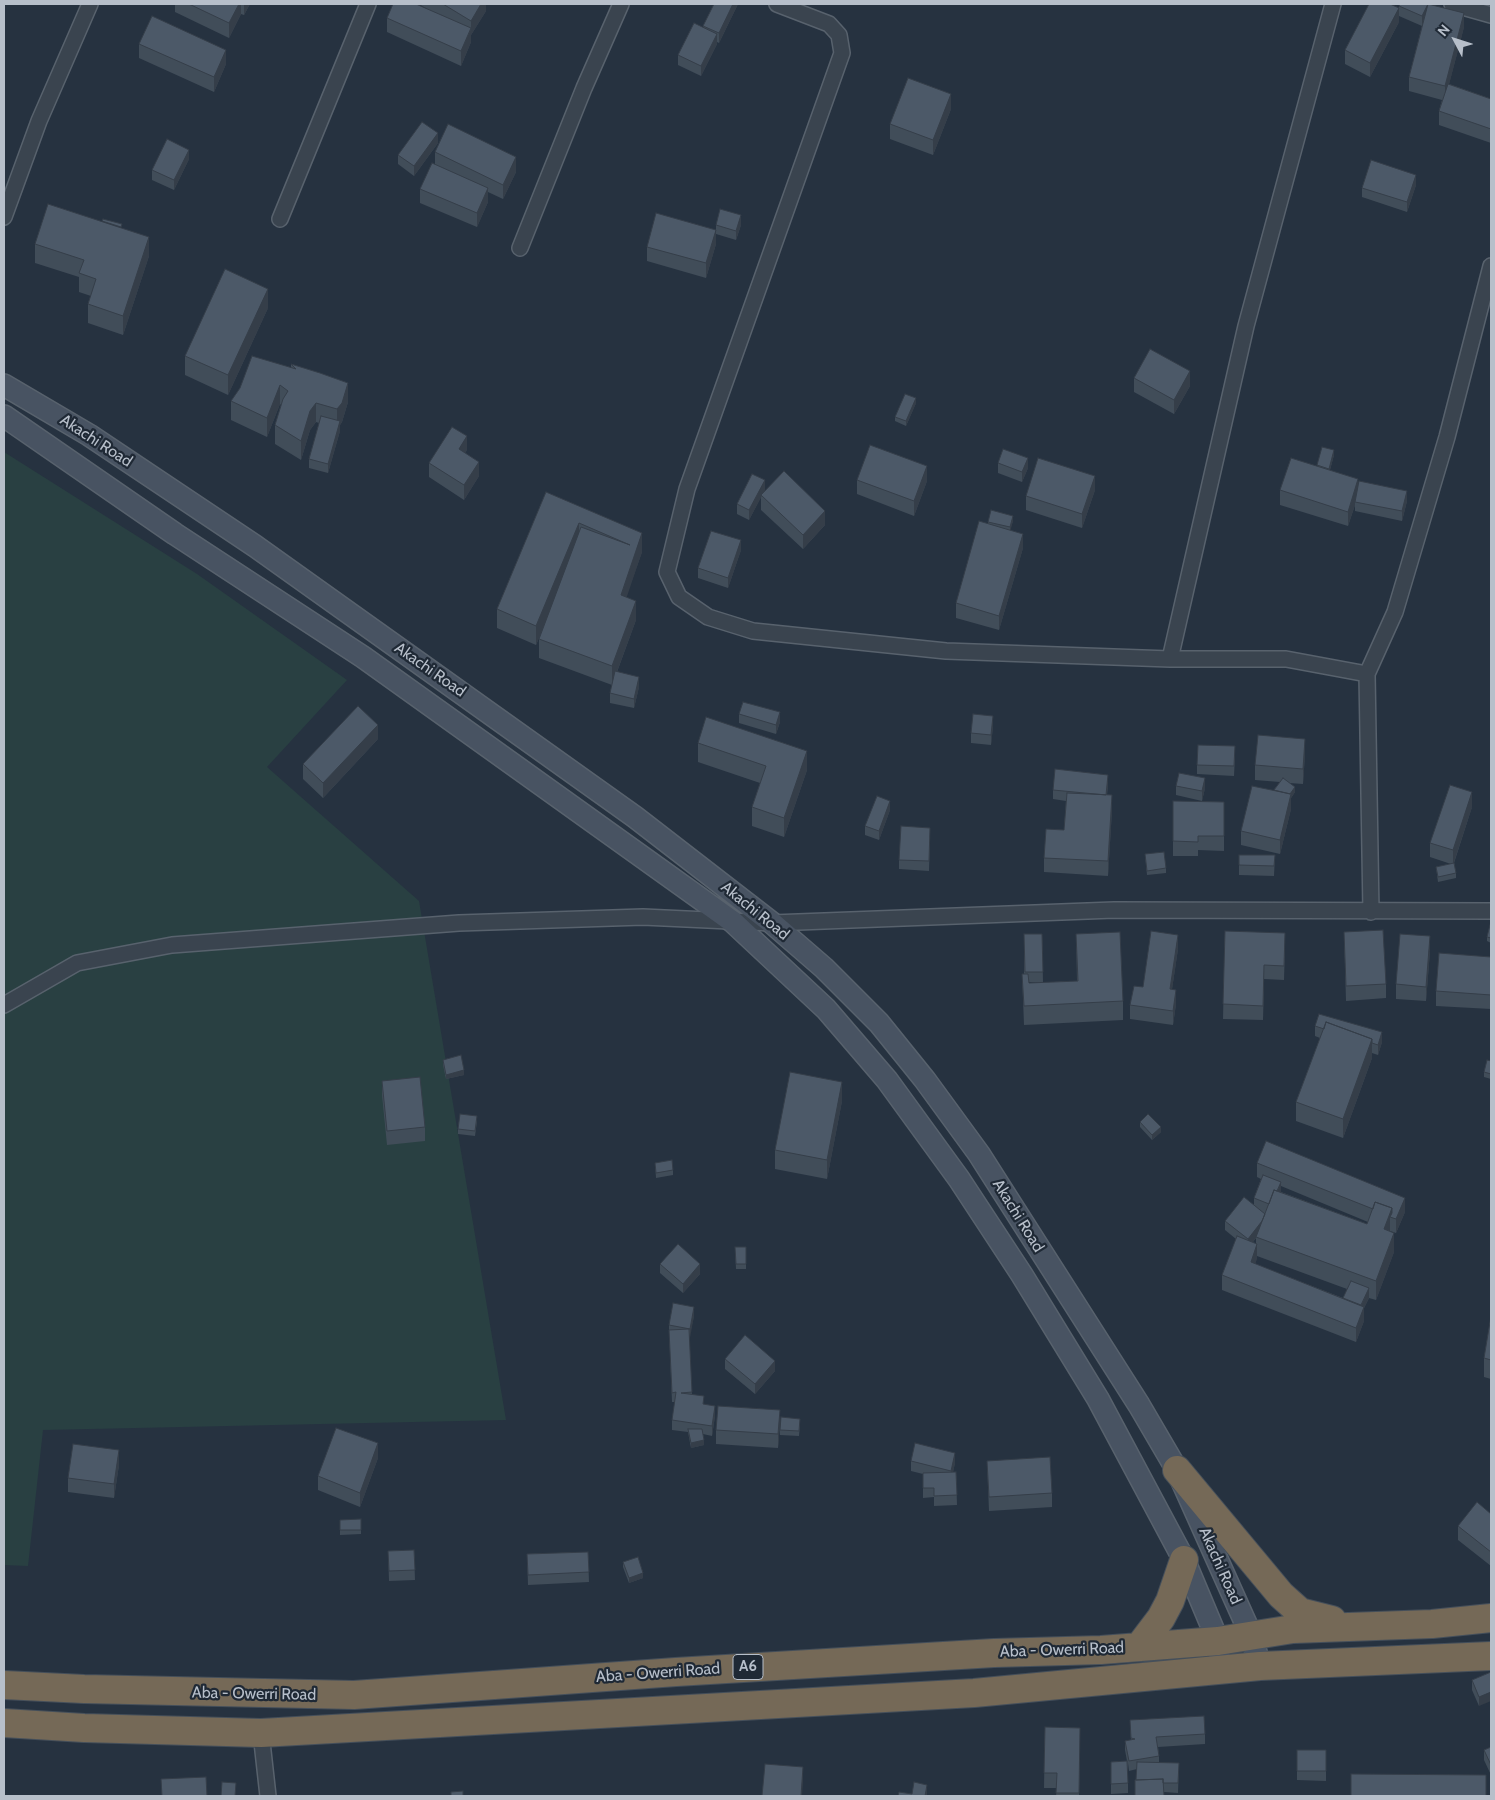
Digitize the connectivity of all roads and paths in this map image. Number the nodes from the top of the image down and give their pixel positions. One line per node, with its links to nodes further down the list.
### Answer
1 (90, 4): 8 (street)
2 (368, 4): 9 (street)
3 (621, 4): 10 (street)
4 (777, 4): 14 (street)
5 (1333, 4): 14 (street)
6 (1452, 4): 7 (street)
7 (1491, 16)
8 (4, 217)
9 (280, 218)
10 (520, 248)
11 (1491, 266): 15 (street)
12 (4, 385): 19 (main road, Akachi Road)
13 (4, 416): 18 (main road, Akachi Road)
14 (1170, 659): 15 (street)
15 (1366, 674): 16 (street)
16 (1370, 912): 17 (street); 19 (street)
17 (1491, 912)
18 (733, 922): 19 (street); 20 (street); 22 (main road, Akachi Road)
19 (772, 923): 21 (main road, Akachi Road)
20 (4, 1005)
21 (1177, 1470): 24 (highway); 25 (main road, Akachi Road)
22 (1184, 1560): 26 (main road, Akachi Road); 27 (highway)
23 (1491, 1618): 24 (highway, Aba - Owerri Road / A6)
24 (1353, 1626): 25 (highway, Aba - Owerri Road / A6)
25 (1251, 1635): 26 (highway, Aba - Owerri Road / A6); 29 (main road, Akachi Road)
26 (1218, 1641): 27 (highway, Aba - Owerri Road / A6); 30 (main road, Akachi Road)
27 (1139, 1647): 31 (highway, Aba - Owerri Road / A6)
28 (1491, 1656): 29 (highway, Aba - Owerri Road)
29 (1260, 1666): 30 (highway, Aba - Owerri Road)
30 (1221, 1670): 33 (highway, Aba - Owerri Road)
31 (4, 1685)
32 (4, 1724): 33 (highway, Aba - Owerri Road)
33 (261, 1733): 34 (street)
34 (268, 1796)

